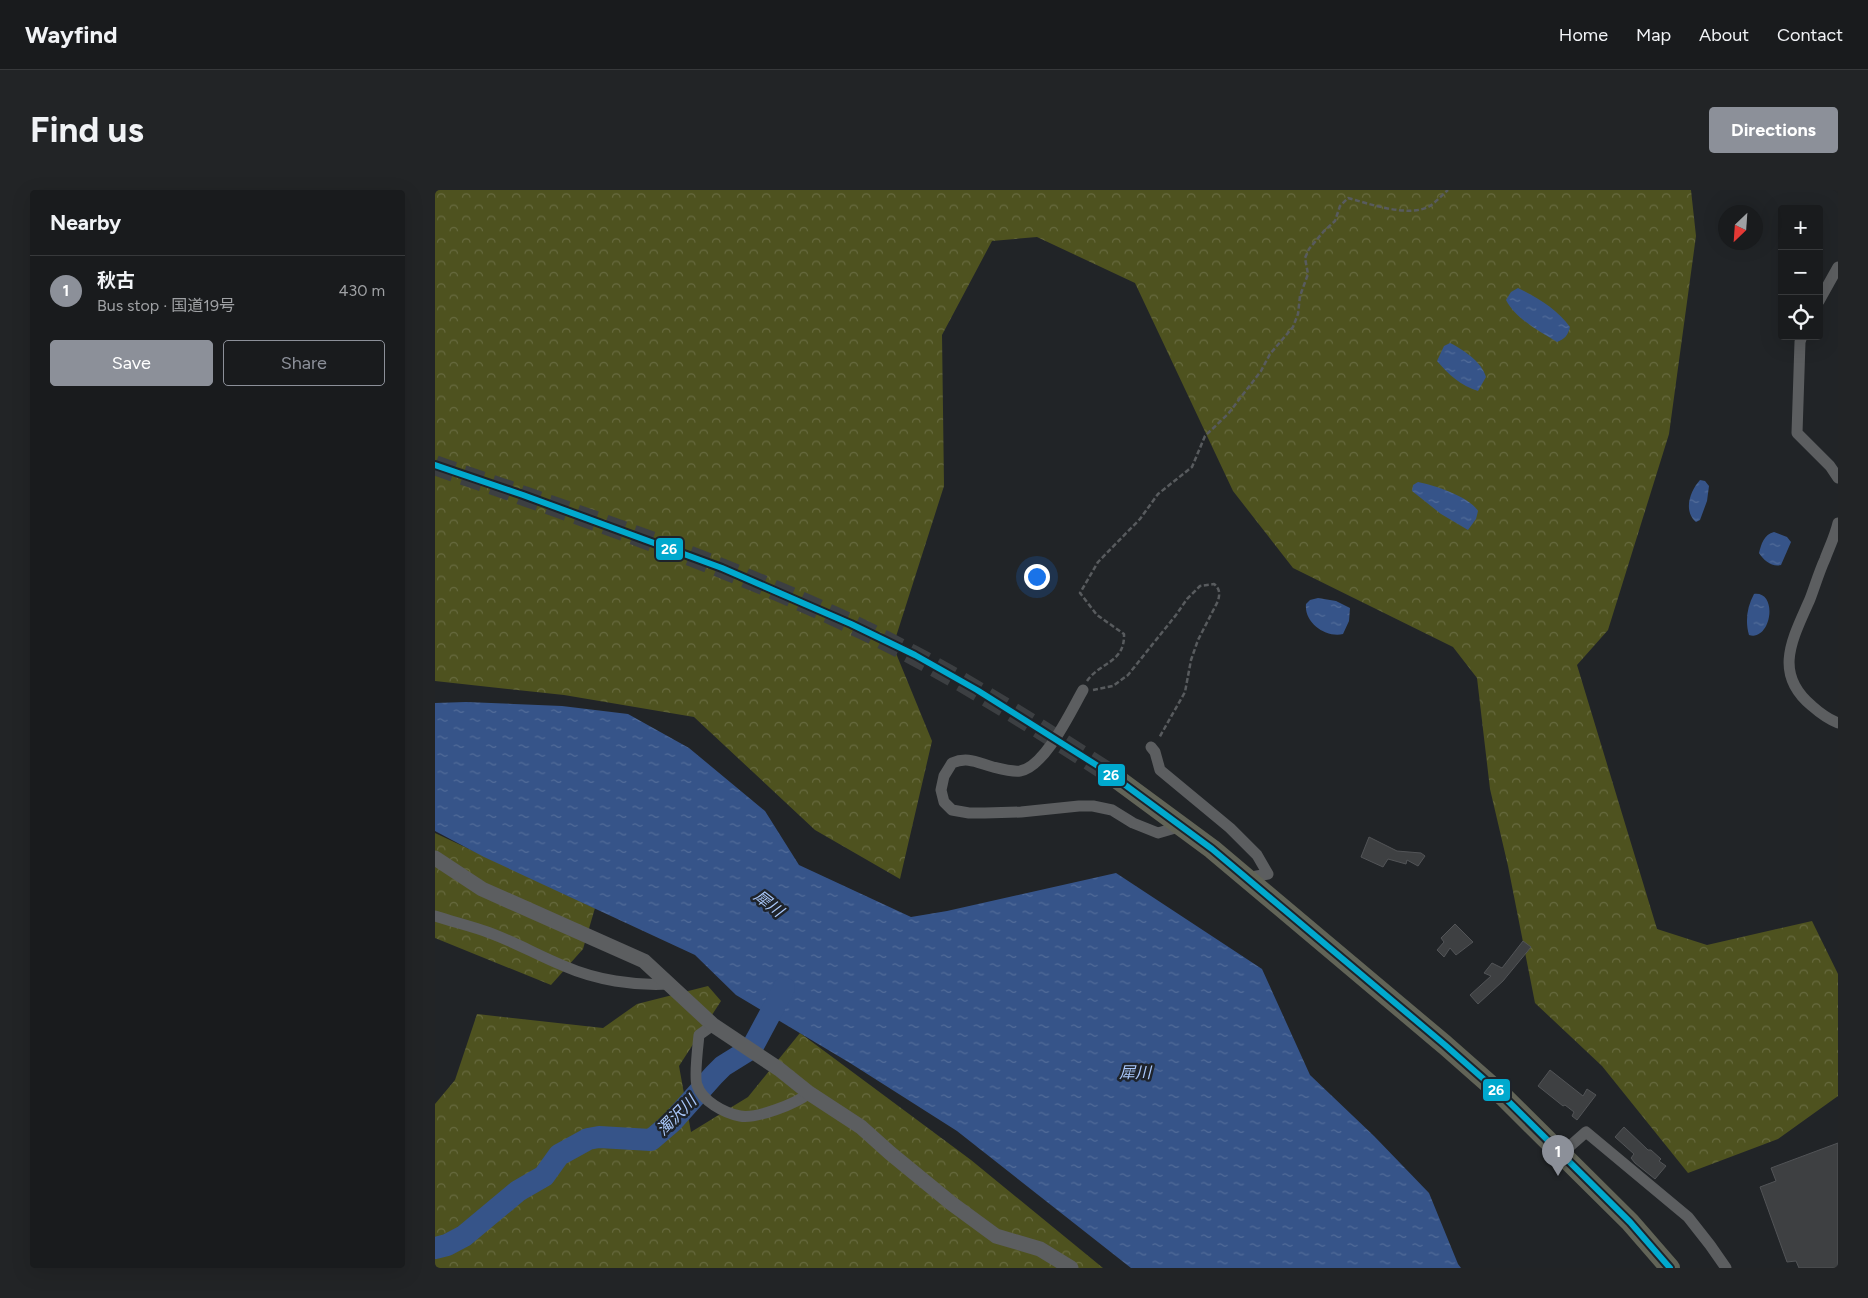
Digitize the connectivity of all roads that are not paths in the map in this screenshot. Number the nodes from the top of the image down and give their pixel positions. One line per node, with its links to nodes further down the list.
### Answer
1 (1838, 267): 2 (street)
2 (1822, 295)
3 (1801, 340): 4 (street)
4 (1838, 478)
5 (1838, 523): 7 (street)
6 (1083, 690): 10 (street)
7 (1838, 723)
8 (1151, 747): 12 (street)
9 (1109, 773): 10 (highway)
10 (1182, 826): 12 (highway)
11 (435, 858): 14 (street)
12 (1246, 878): 17 (highway)
13 (435, 916): 14 (street)
14 (669, 984): 15 (street)
15 (713, 1025): 16 (street); 16 (street)
16 (809, 1093): 18 (street)
17 (1561, 1154): 19 (highway); 20 (street)
18 (1071, 1268)
19 (1670, 1268)
20 (1726, 1268)

